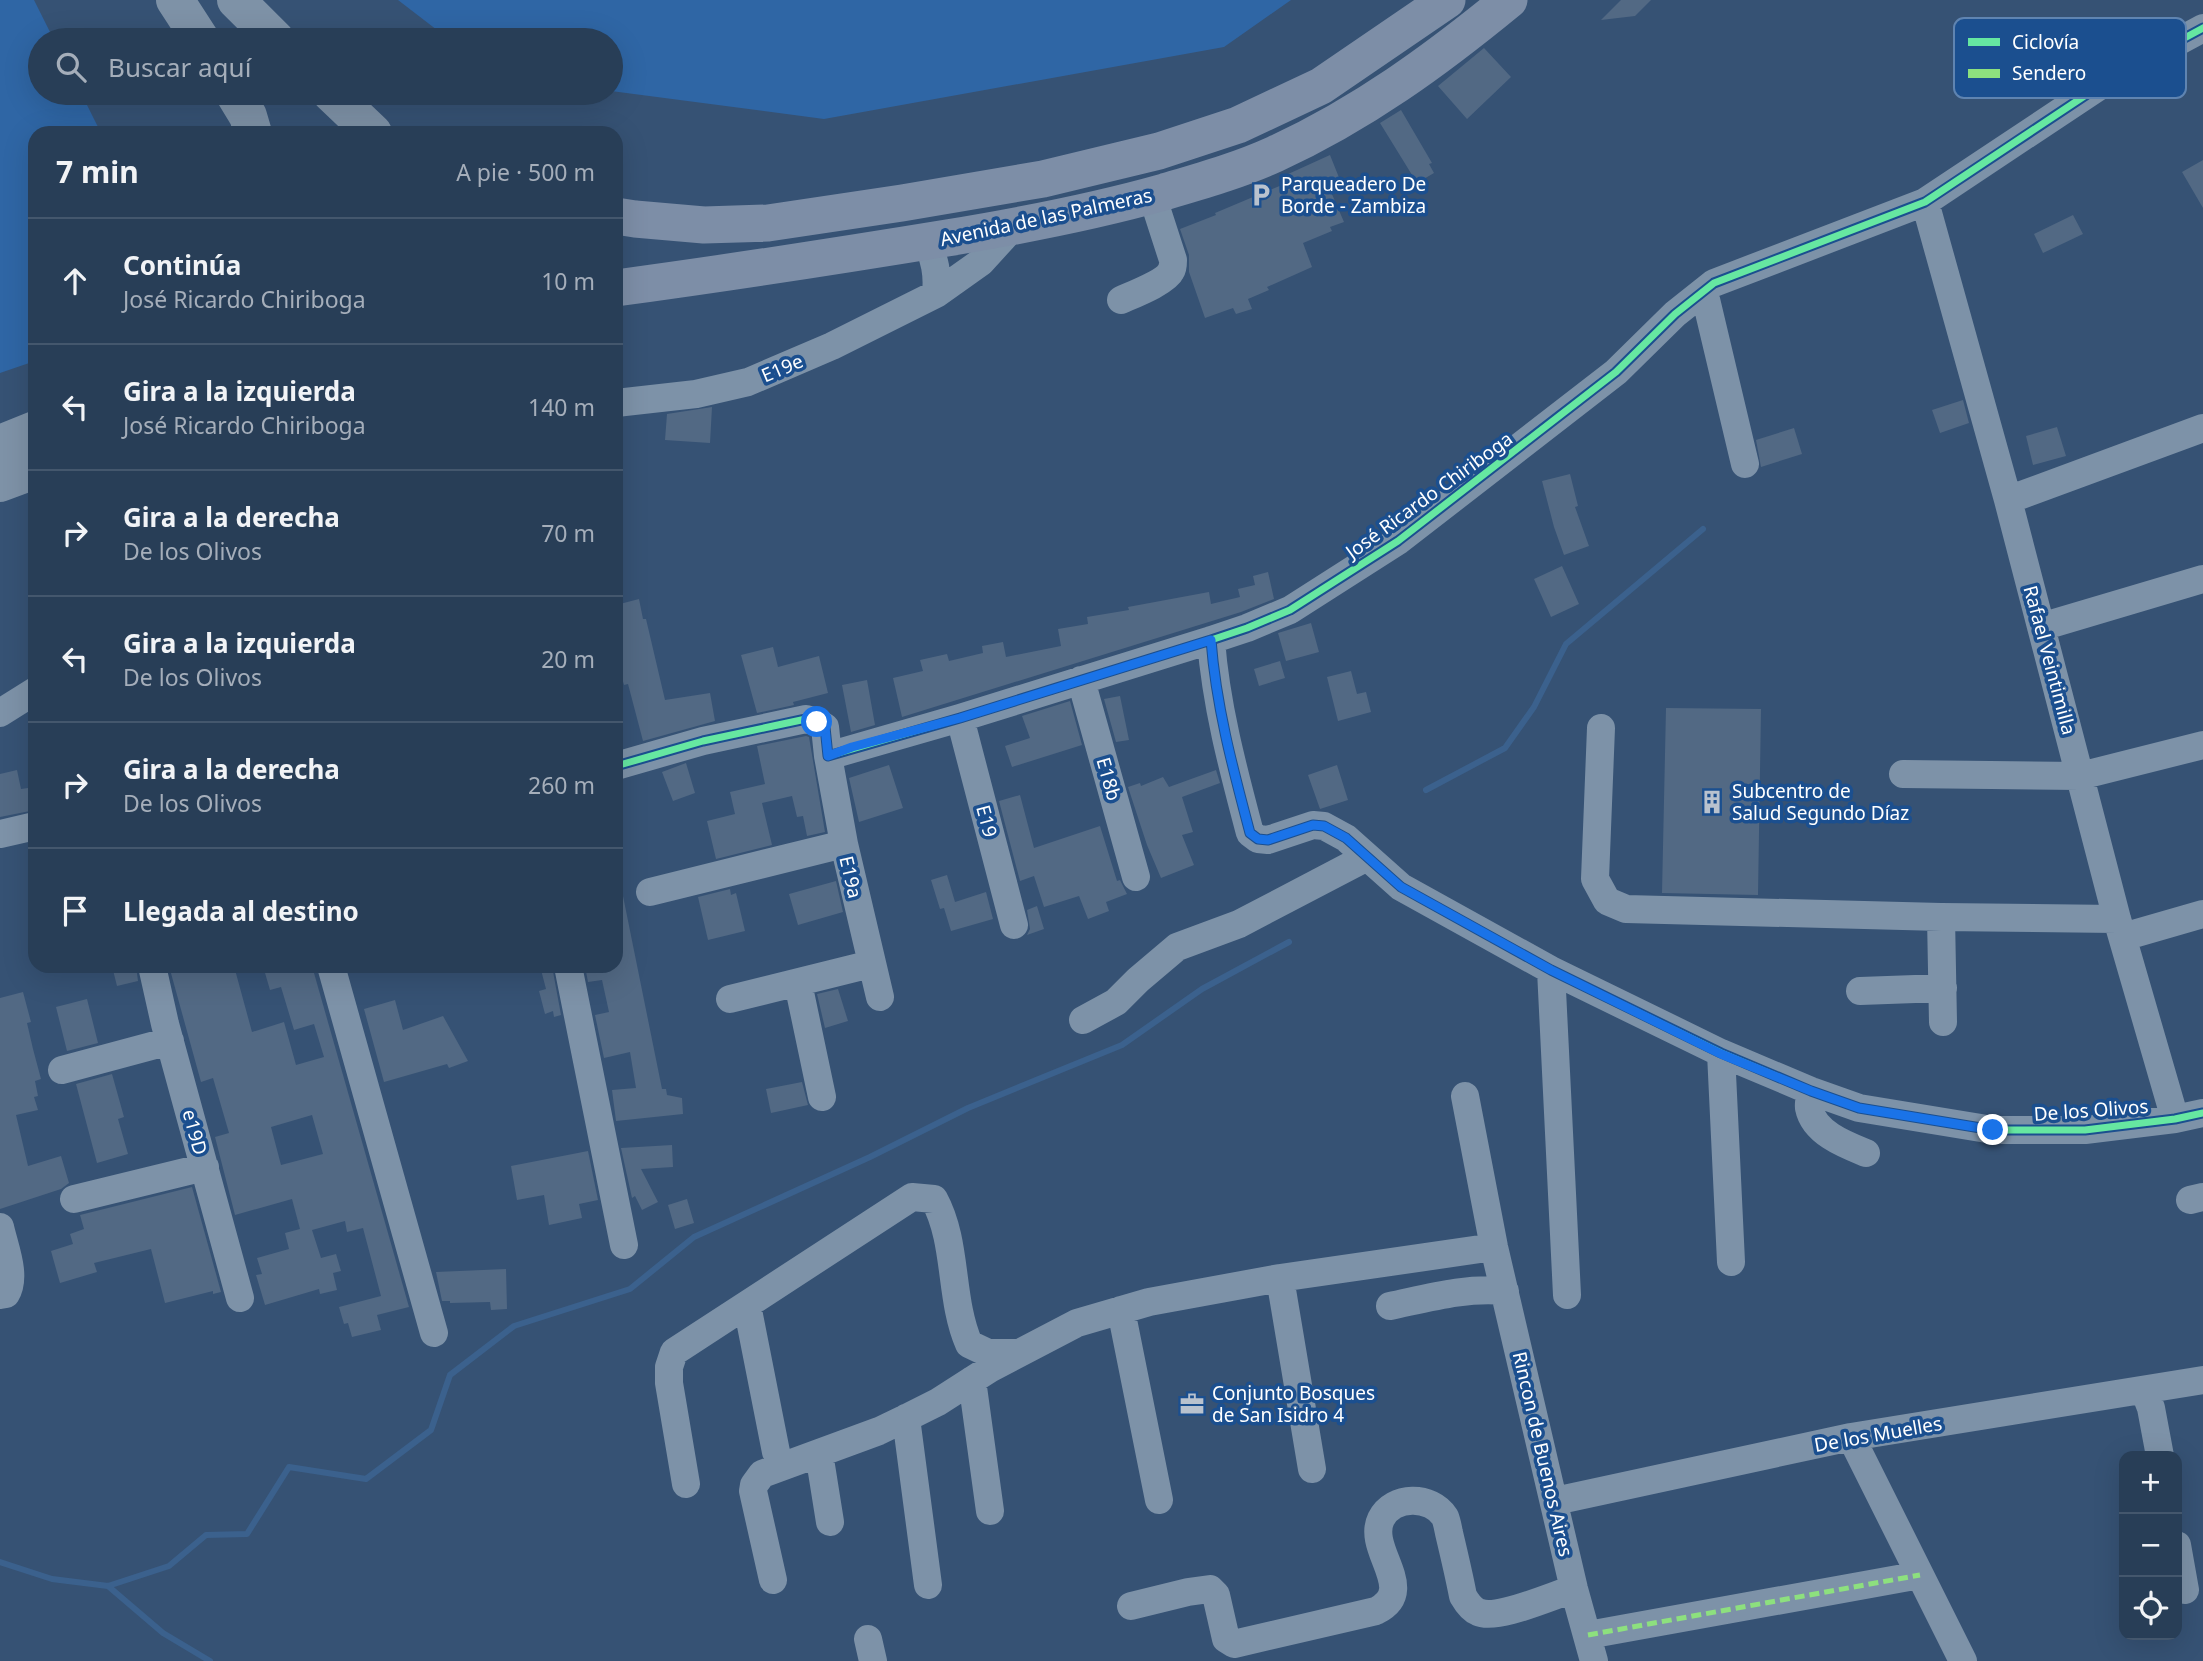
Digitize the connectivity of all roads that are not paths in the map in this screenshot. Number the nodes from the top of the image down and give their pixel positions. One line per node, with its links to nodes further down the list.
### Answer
1 (175, 0): 5 (highway)
2 (236, 0): 6 (highway)
3 (1447, 0): 16 (main road, Avenida de las Palmeras)
4 (1509, 0): 14 (main road, Avenida de las Palmeras)
5 (193, 28)
6 (264, 28)
7 (2203, 28): 8 (street, José Ricardo Chiriboga)
8 (2186, 37)
9 (2081, 98): 15 (street, José Ricardo Chiriboga)
10 (241, 105): 12 (highway)
11 (344, 105): 13 (highway)
12 (251, 126)
13 (366, 126)
14 (1152, 195): 17 (main road, Avenida de las Palmeras); 22 (street)
15 (1925, 202): 20 (street, José Ricardo Chiriboga); 30 (street, Rafael Veintimilla)
16 (623, 217)
17 (1013, 227): 18 (main road, Avenida de las Palmeras); 21 (street, E19e)
18 (926, 242): 19 (main road, Avenida de las Palmeras); 21 (street)
19 (623, 287)
20 (1704, 291): 27 (street); 33 (street, José Ricardo Chiriboga)
21 (936, 294): 23 (street, E19e)
22 (1121, 300)
23 (623, 402)
24 (2203, 428): 30 (street)
25 (28, 433): 26 (highway)
26 (0, 444)
27 (1745, 464)
28 (28, 473): 29 (highway)
29 (0, 483)
30 (2008, 500): 32 (street, Rafael Veintimilla)
31 (2203, 579): 32 (street)
32 (2041, 627): 43 (street, Rafael Veintimilla)
33 (1211, 640): 34 (street, José Ricardo Chiriboga); 47 (street, De los Olivos)
34 (1082, 680): 37 (street, José Ricardo Chiriboga); 48 (street, E18b)
35 (28, 695): 36 (street)
36 (0, 713)
37 (960, 718): 40 (street, José Ricardo Chiriboga); 52 (street, E19)
38 (1601, 728): 51 (street)
39 (2203, 745): 43 (street)
40 (828, 756): 41 (street); 46 (street, E19a)
41 (623, 764)
42 (1903, 774): 43 (street)
43 (2080, 776): 53 (street, Rafael Veintimilla)
44 (28, 828): 45 (street)
45 (0, 834)
46 (844, 844): 49 (street); 54 (street, E19a)
47 (1367, 857): 55 (street, De los Olivos); 64 (street)
48 (1136, 877)
49 (650, 892)
50 (2203, 914): 53 (street)
51 (1941, 917): 53 (street); 60 (street)
52 (1014, 925)
53 (2120, 928): 73 (street, Rafael Veintimilla)
54 (871, 964): 59 (street); 62 (street, E19a)
55 (1551, 970): 67 (street, De los Olivos); 84 (street)
56 (154, 973): 66 (street, e19D)
57 (333, 973): 89 (street)
58 (569, 973): 78 (street)
59 (798, 983): 63 (street); 71 (street)
60 (1943, 988): 61 (street); 65 (street)
61 (1860, 991)
62 (880, 997)
63 (730, 999)
64 (1083, 1020)
65 (1943, 1022)
66 (170, 1041): 68 (street); 75 (street, e19D)
67 (1721, 1054): 69 (street, De los Olivos); 80 (street)
68 (62, 1070)
69 (1811, 1091): 73 (street, De los Olivos); 74 (street)
70 (1465, 1096): 79 (street, Rincon de Buenos Aires)
71 (822, 1097)
72 (2203, 1113): 73 (street, De los Olivos)
73 (2175, 1119)
74 (1866, 1153)
75 (205, 1167): 76 (street); 85 (street, e19D)
76 (74, 1199)
77 (0, 1227): 83 (street)
78 (624, 1245)
79 (1494, 1247): 81 (street); 82 (street, Rincon de Buenos Aires)
80 (1731, 1262)
81 (1280, 1278): 88 (street); 99 (street)
82 (1505, 1291): 87 (street); 102 (street, Rincon de Buenos Aires)
83 (3, 1294)
84 (1567, 1295)
85 (240, 1298)
86 (747, 1305): 90 (street); 97 (street); 100 (street)
87 (1390, 1306)
88 (1121, 1310): 90 (street); 101 (street)
89 (434, 1333)
90 (1020, 1353): 91 (street)
91 (972, 1380): 94 (street); 103 (street)
92 (2203, 1380): 93 (street, De los Muelles)
93 (2144, 1390): 95 (street, De los Muelles); 96 (street)
94 (906, 1418): 98 (street); 108 (street)
95 (1851, 1437): 102 (street, De los Muelles); 106 (street)
96 (2159, 1451)
97 (776, 1452)
98 (819, 1453): 104 (street); 107 (street)
99 (1312, 1469)
100 (686, 1484)
101 (1158, 1500)
102 (1555, 1501): 109 (street, Rincon de Buenos Aires)
103 (990, 1511)
104 (831, 1522)
105 (2182, 1573): 110 (street)
106 (1920, 1576): 112 (street); 113 (street)
107 (773, 1580)
108 (928, 1585)
109 (1574, 1589): 111 (street); 112 (street, Rincon de Buenos Aires)
110 (2185, 1590)
111 (1131, 1606)
112 (1591, 1648)
113 (1963, 1661)

